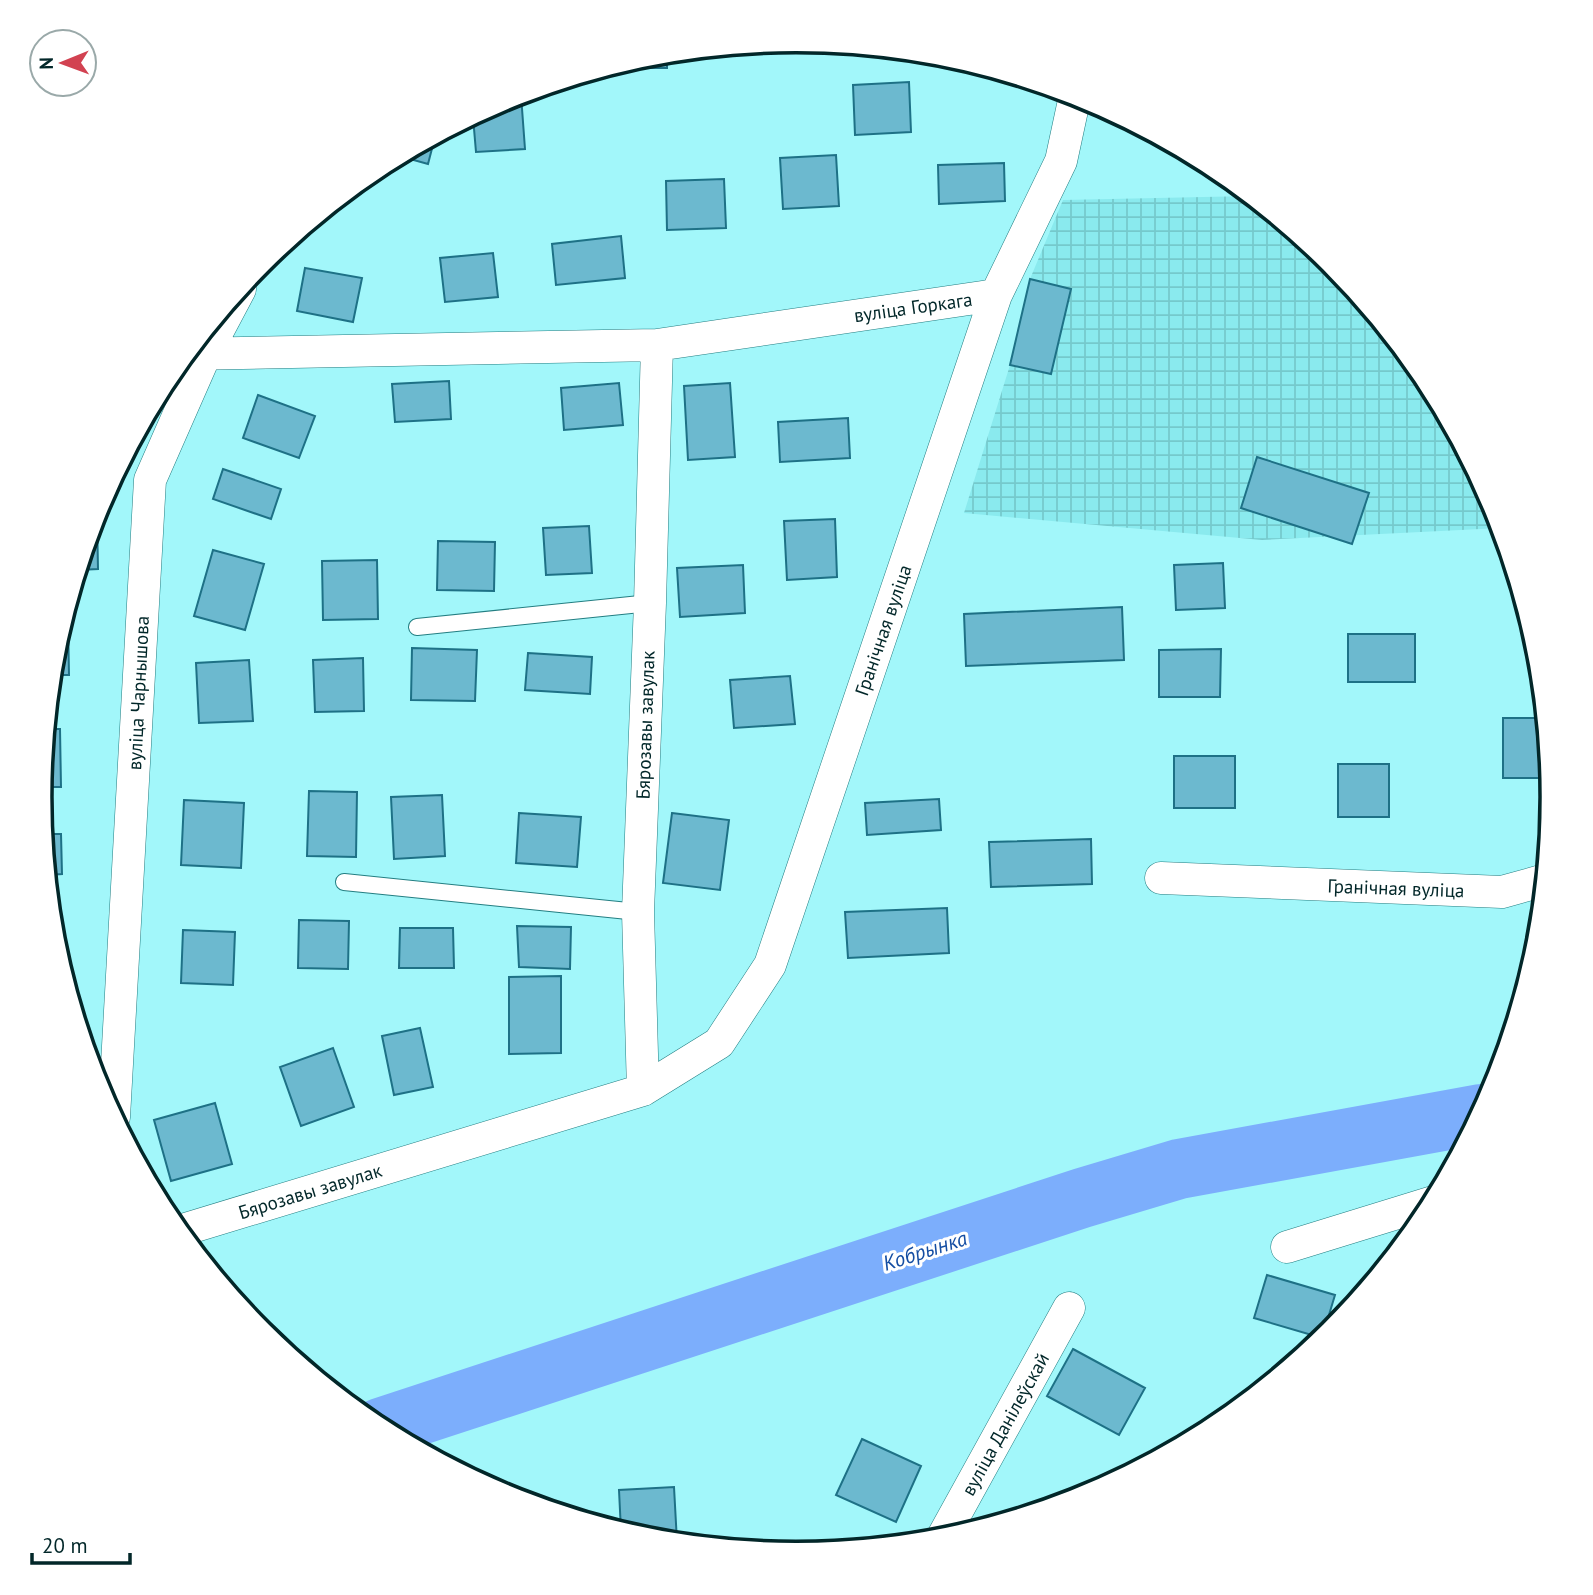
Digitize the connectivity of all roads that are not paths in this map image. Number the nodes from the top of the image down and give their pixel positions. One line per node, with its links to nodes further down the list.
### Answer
1 (1073, 107): 2 (street, вуліца Горкага)
2 (996, 295): 3 (street, вуліца Горкага); 12 (street, Гранічная вуліца)
3 (657, 345): 4 (street); 6 (street, Бярозавы завулак)
4 (200, 354)
5 (192, 364): 13 (street, вуліца Чарнышова)
6 (650, 603): 7 (lane); 11 (street, Бярозавы завулак)
7 (417, 627)
8 (1161, 878): 10 (street, Гранічная вуліца)
9 (344, 882): 11 (lane)
10 (1535, 883)
11 (638, 912): 12 (street, Бярозавы завулак)
12 (643, 1090): 15 (street, Бярозавы завулак)
13 (115, 1096)
14 (1418, 1207): 16 (street)
15 (190, 1228)
16 (1287, 1247)
17 (1069, 1308): 18 (street, вуліца Данілеўскай)
18 (948, 1525)

